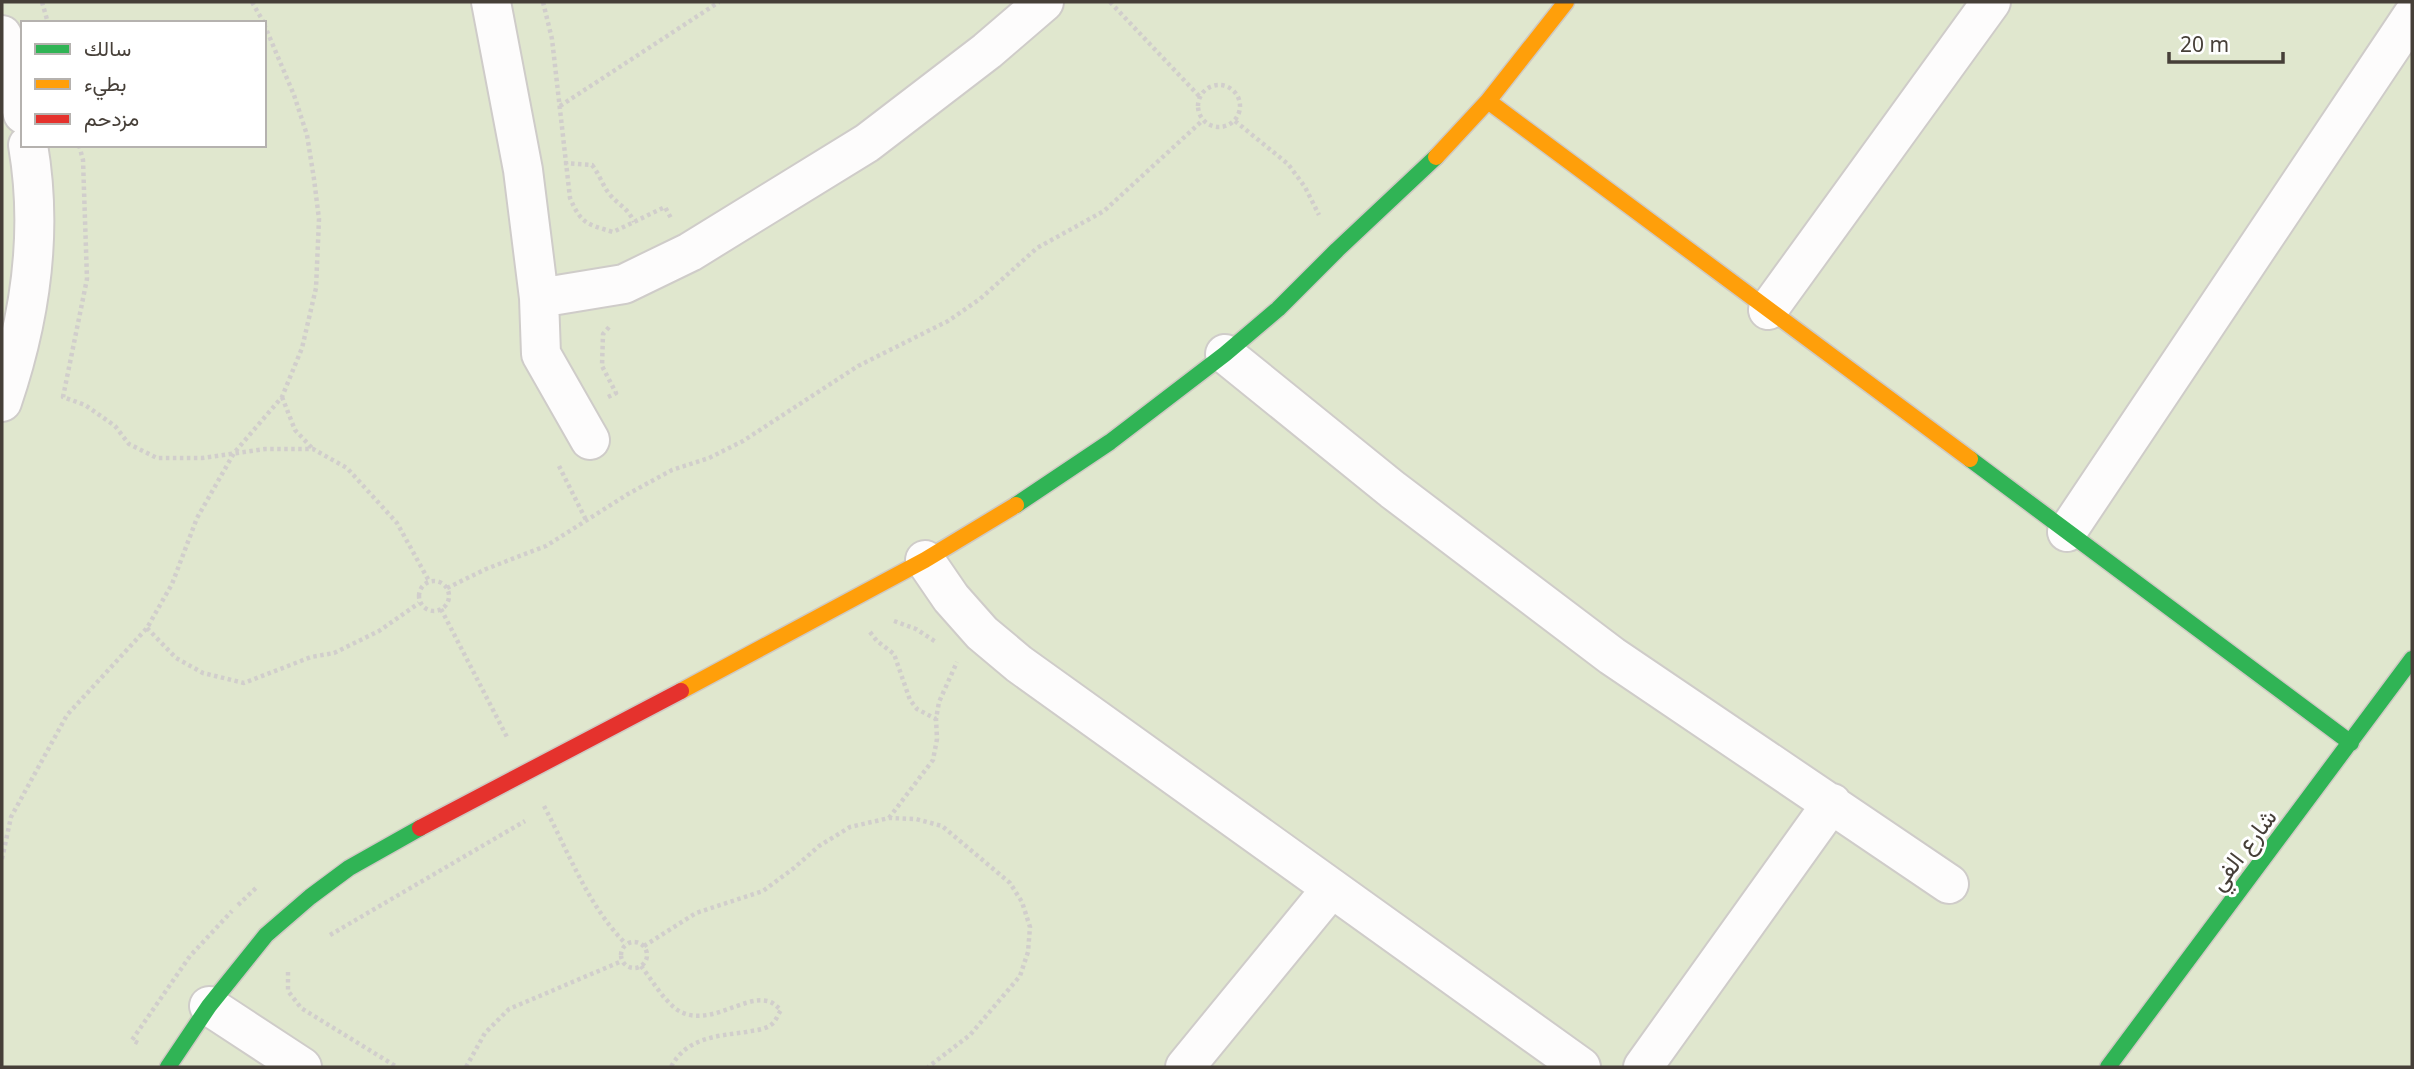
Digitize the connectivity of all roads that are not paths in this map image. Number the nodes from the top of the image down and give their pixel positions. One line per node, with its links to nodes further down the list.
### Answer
1 (491, 2): 12 (street)
2 (1044, 2): 12 (street)
3 (1566, 2): 7 (street)
4 (1991, 2): 13 (street)
5 (2412, 16): 17 (street)
6 (2, 35): 8 (street)
7 (1488, 101): 13 (street); 14 (street)
8 (21, 106)
9 (21, 113): 10 (street)
10 (2, 114)
11 (28, 147): 15 (street)
12 (540, 298): 16 (street)
13 (1768, 310): 17 (street)
14 (1225, 354): 18 (street); 21 (street)
15 (2, 402)
16 (590, 440)
17 (2067, 532): 20 (street)
18 (925, 560): 23 (street); 24 (street)
19 (2412, 659): 20 (street, شارع الفي)
20 (2351, 743): 30 (street, شارع الفي)
21 (1832, 803): 22 (street); 29 (street)
22 (1949, 884)
23 (1331, 889): 27 (street); 28 (street)
24 (209, 1006): 25 (street); 26 (street)
25 (169, 1067)
26 (302, 1067)
27 (1185, 1067)
28 (1581, 1067)
29 (1643, 1067)
30 (2108, 1067)

